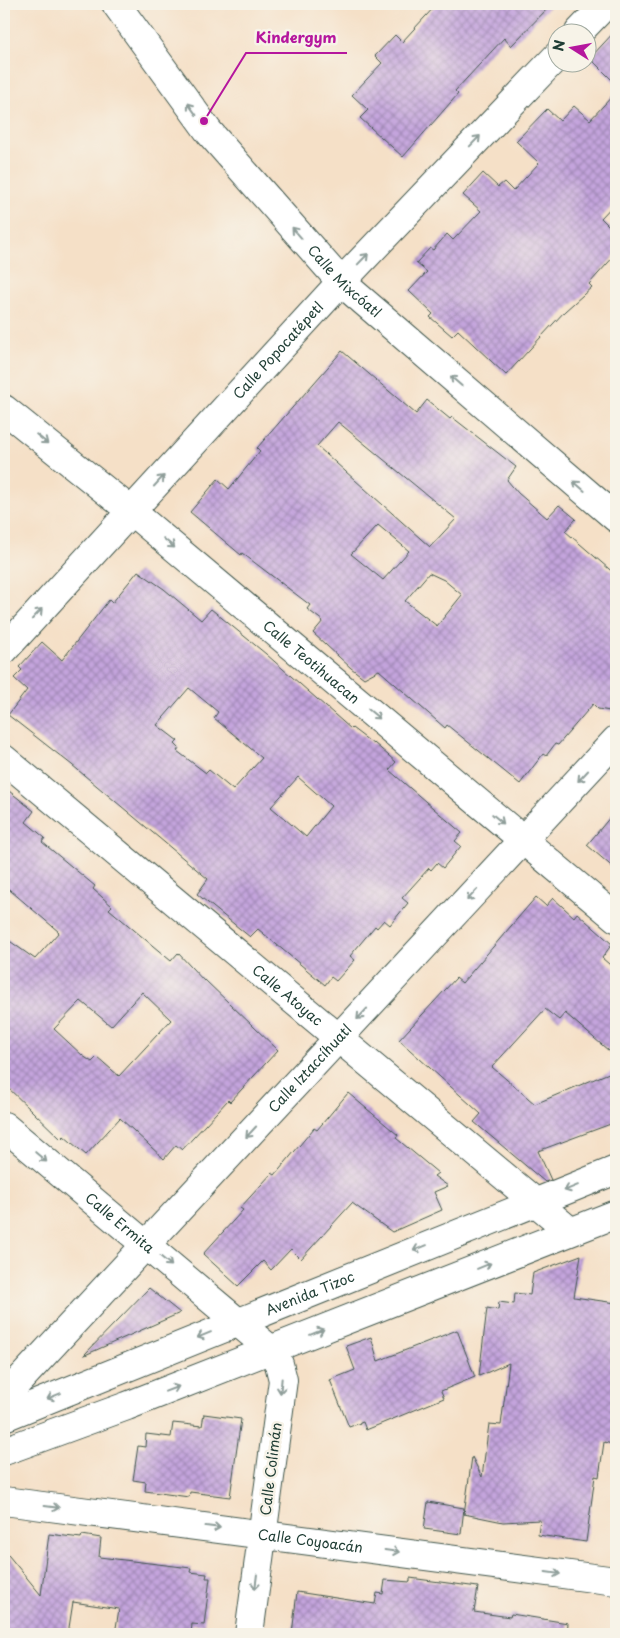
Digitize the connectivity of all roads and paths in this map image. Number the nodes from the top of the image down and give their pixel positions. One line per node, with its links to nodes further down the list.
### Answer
1 (116, 4): 5 (street, Calle Mixcóatl, one-way to 1)
2 (606, 4): 3 (street)
3 (589, 22)
4 (548, 65): 5 (street, Calle Popocatépetl, one-way to 4)
5 (341, 282): 7 (street, Calle Popocatépetl, one-way to 5); 8 (street, Calle Mixcóatl, one-way to 5)
6 (4, 409): 7 (street, Calle Teotihuacan, one-way to 7)
7 (131, 511): 9 (street, Calle Popocatépetl, one-way to 7); 12 (street, Calle Teotihuacan, one-way to 12)
8 (616, 518)
9 (4, 650)
10 (616, 740): 12 (street, Calle Iztaccíhuatl, one-way to 12)
11 (4, 759): 14 (street, Calle Atoyac)
12 (523, 840): 13 (street, Calle Teotihuacan); 14 (street, Calle Iztaccíhuatl, one-way to 14)
13 (616, 918)
14 (340, 1038): 17 (street, Calle Atoyac); 20 (street, Calle Iztaccíhuatl, one-way to 20)
15 (4, 1126): 20 (street, Calle Ermita, one-way to 20)
16 (616, 1170): 17 (street, Avenida Tizoc, one-way to 17)
17 (535, 1202): 19 (street, Calle Atoyac); 21 (street, Avenida Tizoc, one-way to 21)
18 (616, 1214): 19 (street)
19 (570, 1232): 22 (street, one-way to 19)
20 (145, 1244): 21 (street, Calle Ermita, one-way to 21); 23 (street, Calle Iztaccíhuatl)
21 (237, 1321): 22 (street, Calle Colimán); 24 (street, Avenida Tizoc, one-way to 24)
22 (271, 1350): 25 (street, one-way to 22); 27 (street, Calle Colimán, one-way to 27)
23 (4, 1397)
24 (4, 1417)
25 (4, 1451)
26 (4, 1501): 27 (street, Calle Coyoacán, one-way to 27)
27 (262, 1534): 28 (street, Calle Coyoacán, one-way to 28); 29 (street, Calle Colimán, one-way to 29)
28 (616, 1581)
29 (249, 1634)

